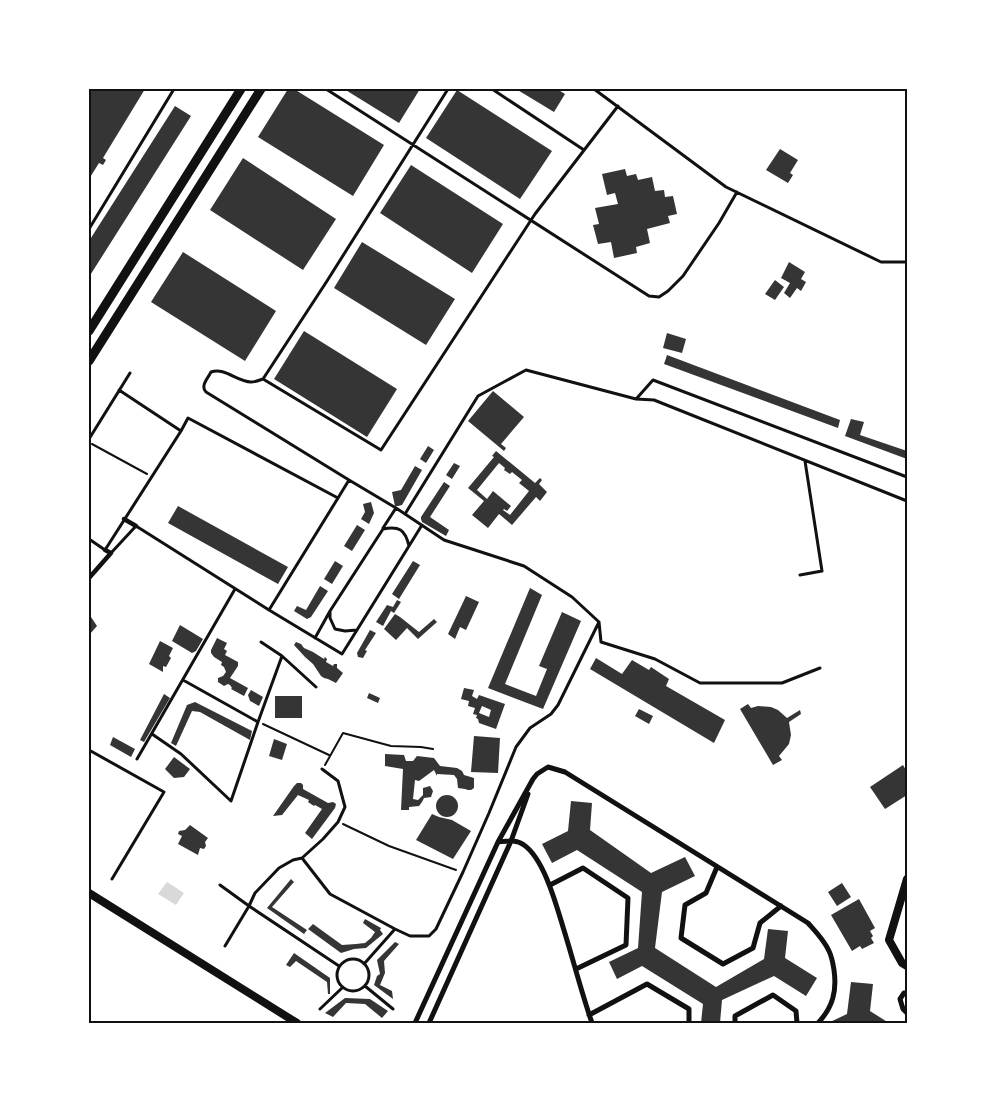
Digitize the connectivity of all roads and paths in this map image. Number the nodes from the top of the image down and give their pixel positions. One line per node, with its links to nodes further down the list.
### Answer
1 (174, 89): 13 (lane)
2 (241, 89): 15 (main road)
3 (261, 89): 16 (main road)
4 (326, 89): 9 (lane)
5 (448, 89): 9 (lane)
6 (492, 89): 10 (lane)
7 (594, 89): 8 (lane)
8 (618, 106): 10 (lane); 11 (lane)
9 (413, 145): 12 (lane); 18 (lane)
10 (584, 150): 12 (lane)
11 (737, 192): 12 (lane); 14 (lane)
12 (530, 221): 18 (lane)
13 (89, 229)
14 (907, 262)
15 (89, 331)
16 (89, 361)
17 (130, 373): 19 (lane)
18 (263, 379): 26 (lane)
19 (119, 390): 21 (lane); 22 (lane)
20 (636, 398): 23 (lane); 25 (lane); 30 (lane)
21 (180, 430): 24 (lane); 27 (lane)
22 (89, 440): 24 (path)
23 (805, 460): 28 (lane); 39 (lane)
24 (151, 476): 31 (lane)
25 (907, 477)
26 (349, 480): 27 (lane); 29 (lane)
27 (338, 498): 42 (lane)
28 (907, 501)
29 (396, 508): 30 (lane); 34 (lane)
30 (405, 514): 32 (lane)
31 (124, 519): 33 (street); 37 (lane)
32 (422, 525): 36 (lane); 44 (lane)
33 (136, 526): 38 (lane); 41 (lane)
34 (383, 529): 36 (lane); 43 (lane)
35 (89, 539): 37 (lane)
36 (409, 546): 45 (lane)
37 (105, 550): 38 (street)
38 (111, 554): 40 (street)
39 (800, 575)
40 (89, 578)
41 (235, 589): 42 (lane); 50 (lane)
42 (269, 610): 46 (lane)
43 (330, 611): 45 (lane); 46 (lane)
44 (600, 622): 49 (lane); 65 (lane)
45 (357, 630): 46 (lane)
46 (315, 638)
47 (262, 642): 48 (lane)
48 (282, 656): 51 (lane); 52 (lane)
49 (820, 668)
50 (183, 680): 52 (lane); 53 (lane)
51 (316, 687)
52 (258, 722): 53 (lane); 56 (path)
53 (152, 734): 57 (lane)
54 (433, 749): 56 (path)
55 (89, 750): 66 (lane)
56 (330, 755): 58 (path)
57 (137, 759)
58 (322, 769): 60 (lane)
59 (533, 779): 61 (street); 62 (street); 64 (street)
60 (338, 822): 63 (lane); 65 (path)
61 (511, 841): 62 (street); 69 (street); 82 (street)
62 (498, 842): 80 (street)
63 (302, 858): 71 (lane); 73 (lane)
64 (718, 867): 72 (street); 72 (street)
65 (462, 872): 73 (lane)
66 (112, 879)
67 (907, 879): 77 (street)
68 (220, 885): 71 (lane)
69 (550, 885): 78 (street); 78 (street)
70 (89, 893): 88 (street)
71 (249, 906): 74 (lane); 76 (lane)
72 (781, 906): 95 (street)
73 (395, 929): 75 (lane)
74 (225, 946)
75 (364, 964): 76 (lane); 79 (lane)
76 (339, 966): 81 (lane)
77 (907, 966)
78 (576, 969): 87 (street)
79 (365, 986): 81 (lane); 84 (lane)
80 (431, 987): 82 (street); 89 (street)
81 (342, 988): 85 (lane)
82 (443, 991): 90 (street)
83 (907, 993): 86 (street)
84 (394, 1008)
85 (320, 1009)
86 (907, 1013)
87 (589, 1015): 91 (street); 92 (street)
88 (297, 1023)
89 (415, 1023)
90 (429, 1023)
91 (592, 1023)
92 (689, 1023)
93 (735, 1023): 94 (street)
94 (797, 1023)
95 (818, 1023)

